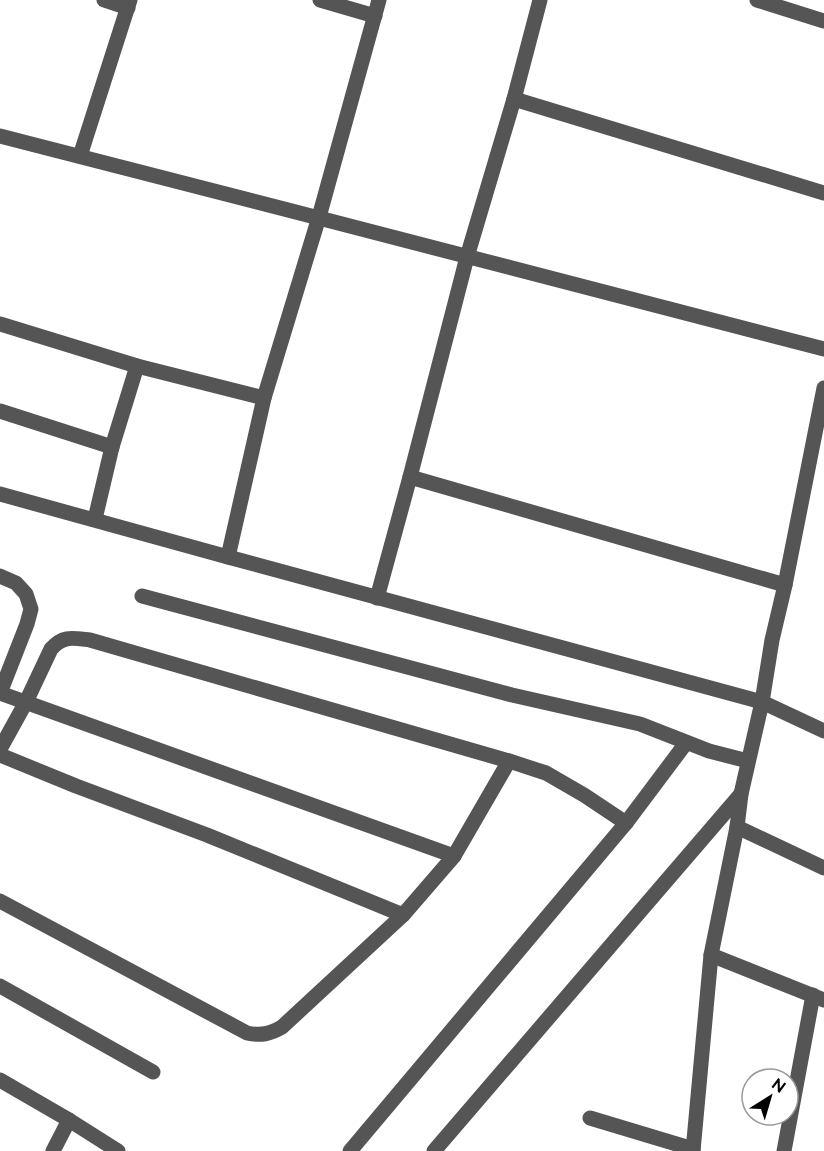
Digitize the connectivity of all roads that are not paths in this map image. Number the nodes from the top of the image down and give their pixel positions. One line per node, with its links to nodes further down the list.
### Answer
1 (104, 0): 6 (street)
2 (320, 0): 7 (street)
3 (379, 0): 7 (street)
4 (540, 0): 9 (street)
5 (758, 0): 8 (street)
6 (129, 4): 11 (street)
7 (375, 16): 13 (street)
8 (824, 21)
9 (514, 99): 12 (street); 14 (street)
10 (0, 136): 11 (street)
11 (80, 156): 13 (street)
12 (824, 193)
13 (319, 217): 14 (street); 19 (street)
14 (467, 257): 16 (street); 22 (street)
15 (0, 324): 17 (street)
16 (824, 349)
17 (137, 366): 19 (street); 21 (street)
18 (824, 388): 27 (street)
19 (264, 398): 25 (street)
20 (0, 411): 21 (street)
21 (112, 447): 24 (street)
22 (410, 477): 27 (street); 29 (street)
23 (0, 494): 24 (street)
24 (94, 519): 25 (street)
25 (228, 557): 29 (street)
26 (0, 576): 30 (street)
27 (786, 585): 32 (street)
28 (142, 596): 34 (street)
29 (377, 598): 32 (street)
30 (0, 693): 31 (street)
31 (26, 702): 35 (street); 37 (street); 42 (street)
32 (762, 702): 33 (street); 38 (street)
33 (824, 731)
34 (686, 743): 38 (street); 40 (street)
35 (0, 749)
36 (0, 755): 45 (street)
37 (509, 761): 40 (street); 42 (street)
38 (748, 761): 39 (street)
39 (741, 794): 41 (street); 57 (street)
40 (626, 823): 56 (street)
41 (737, 828): 43 (street); 46 (street)
42 (454, 856): 45 (street)
43 (824, 868)
44 (0, 901): 45 (street)
45 (403, 915)
46 (711, 955): 48 (street); 53 (street)
47 (0, 986): 49 (street)
48 (818, 997): 58 (street)
49 (153, 1072)
50 (0, 1080): 52 (street)
51 (590, 1118): 53 (street)
52 (69, 1120): 54 (street); 55 (street)
53 (693, 1150)
54 (53, 1151)
55 (118, 1151)
56 (350, 1151)
57 (434, 1151)
58 (784, 1151)

